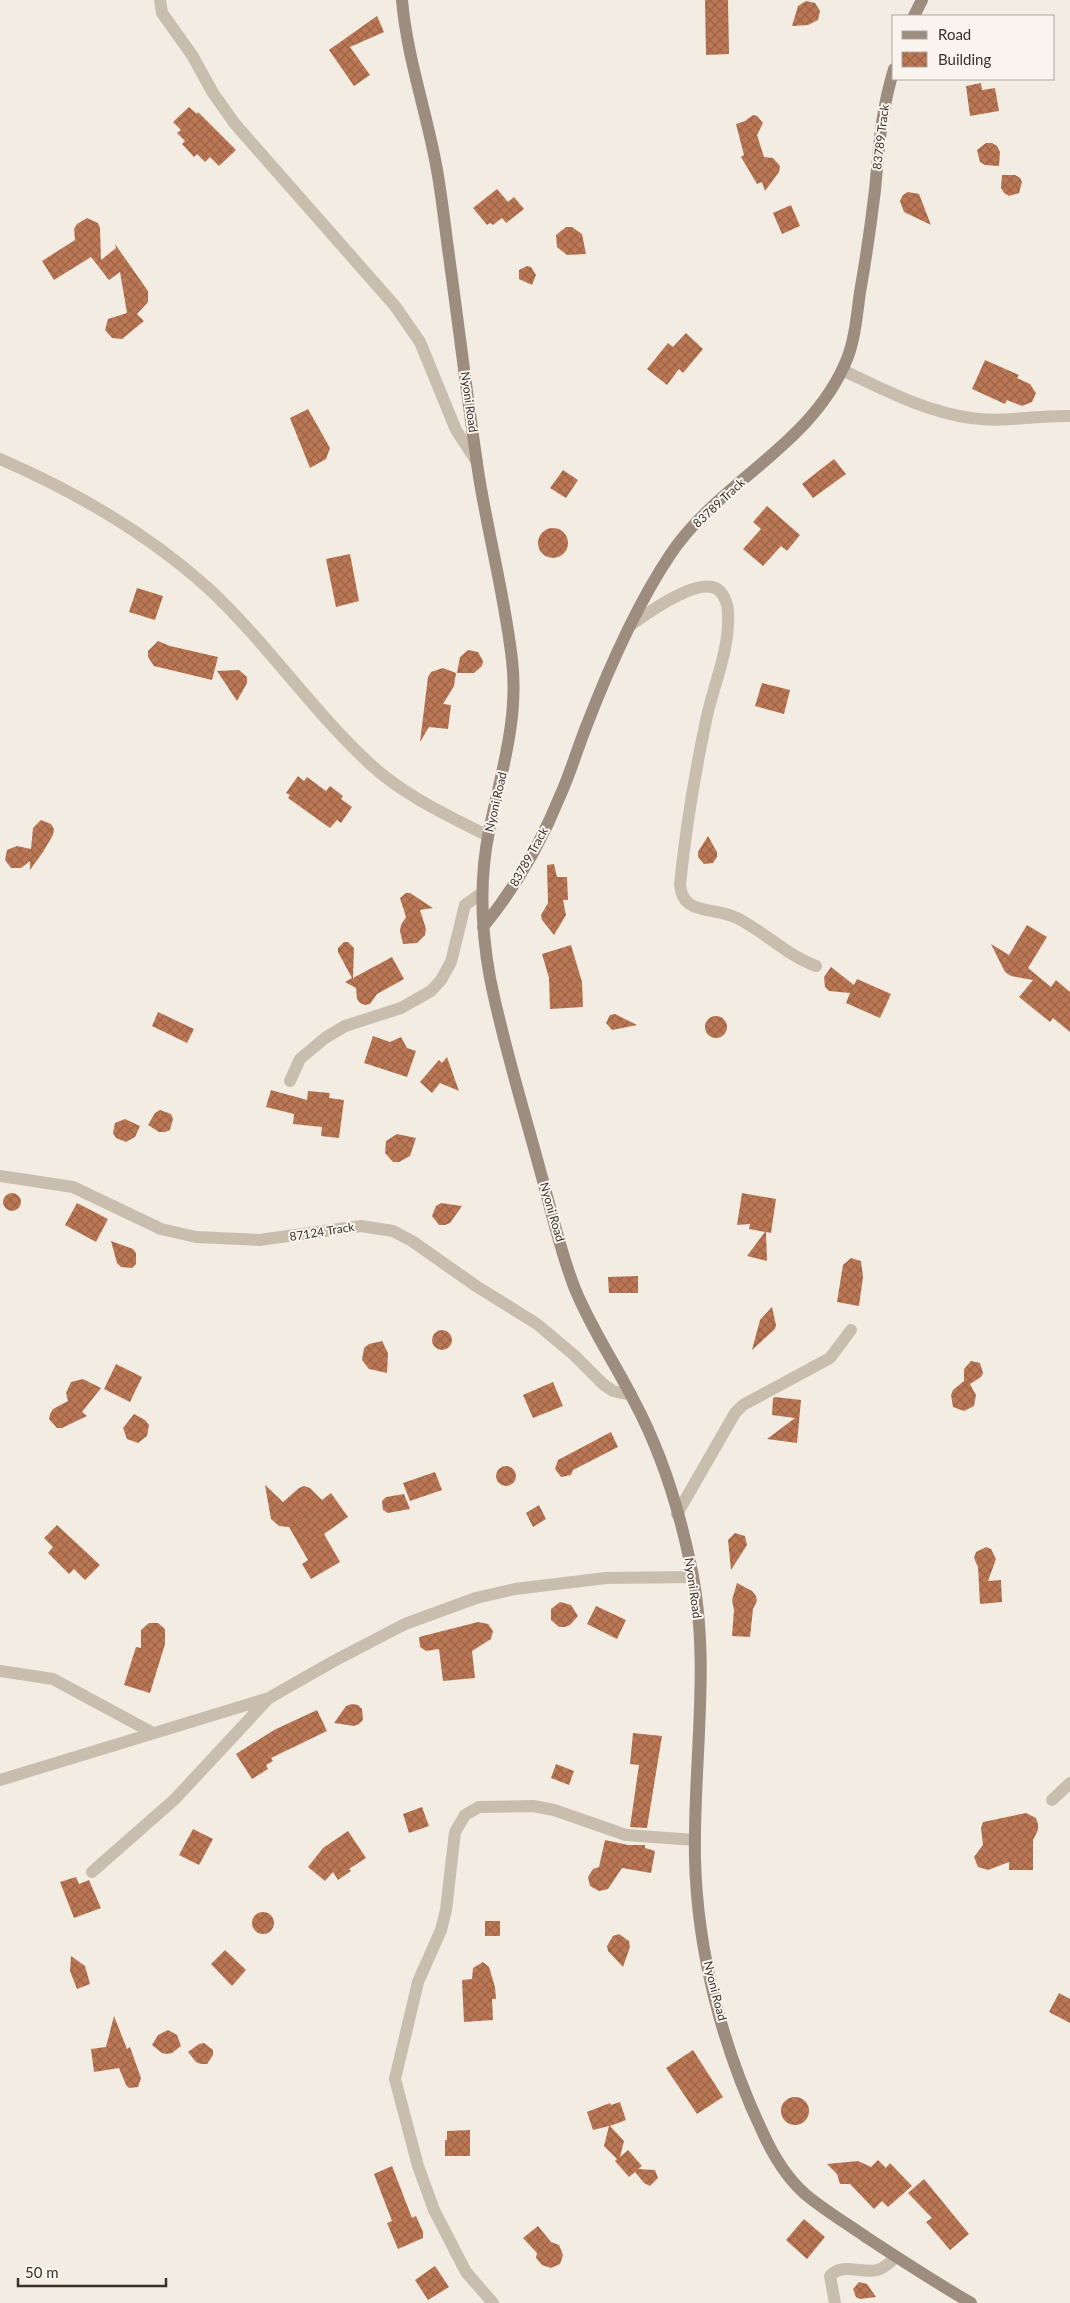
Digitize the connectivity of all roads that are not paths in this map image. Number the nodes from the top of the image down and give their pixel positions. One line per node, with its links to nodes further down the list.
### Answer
1 (160, 0): 9 (street)
2 (402, 0): 9 (street, Nyoni Road)
3 (922, 0): 4 (street)
4 (914, 15)
5 (892, 76): 6 (street, 83789 Track)
6 (842, 370): 7 (street); 10 (street, 83789 Track)
7 (1070, 416)
8 (0, 459): 11 (street)
9 (477, 462): 11 (street, Nyoni Road)
10 (632, 624): 13 (street, 83789 Track); 14 (street)
11 (488, 836): 12 (street, Nyoni Road)
12 (482, 892): 13 (street, Nyoni Road); 15 (street)
13 (483, 927): 18 (street, Nyoni Road)
14 (816, 966)
15 (290, 1081)
16 (0, 1176): 18 (street, 87124 Track)
17 (851, 1330): 19 (street)
18 (631, 1395): 19 (street, Nyoni Road)
19 (677, 1514): 20 (street, Nyoni Road)
20 (693, 1577): 22 (street); 27 (street, Nyoni Road)
21 (0, 1671): 23 (street)
22 (269, 1698): 23 (street); 28 (street)
23 (153, 1733): 24 (street)
24 (0, 1780)
25 (1070, 1783): 26 (street)
26 (1052, 1800)
27 (695, 1840): 29 (street, Nyoni Road); 30 (street)
28 (92, 1872)
29 (896, 2257): 31 (street); 32 (street, Nyoni Road)
30 (493, 2303)
31 (835, 2303)
32 (971, 2303)

